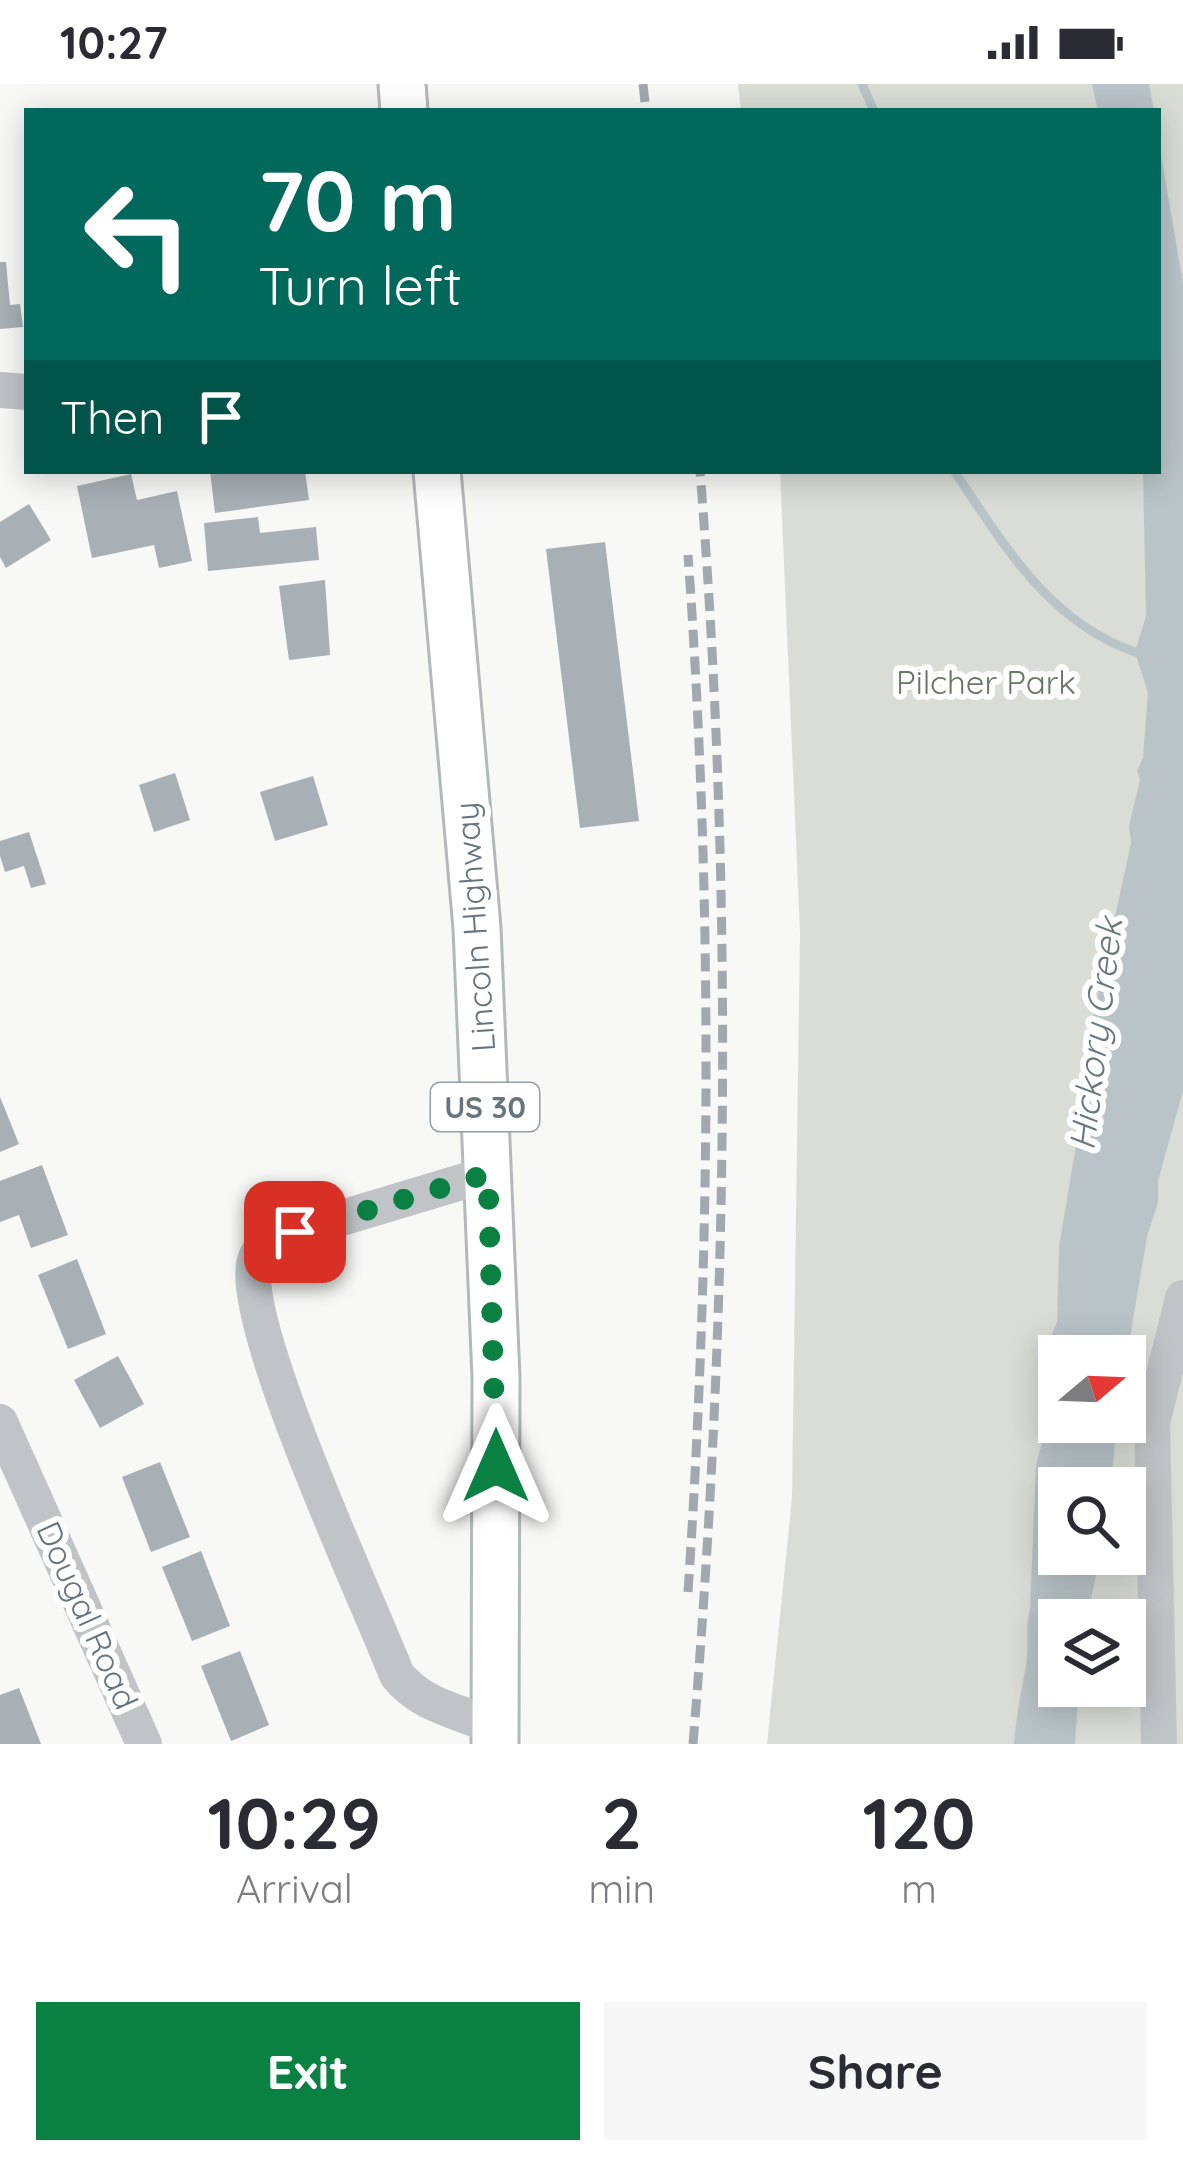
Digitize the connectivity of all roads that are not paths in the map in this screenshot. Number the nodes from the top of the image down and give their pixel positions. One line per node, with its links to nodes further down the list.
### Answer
1 (437, 474): 2 (main road, Lincoln Highway / US 30)
2 (488, 1174): 6 (main road, Lincoln Highway / US 30); 6 (street)
3 (1183, 1298): 5 (street)
4 (0, 1422): 7 (street, Dougal Road)
5 (1168, 1722)
6 (496, 1736)
7 (144, 1744)

